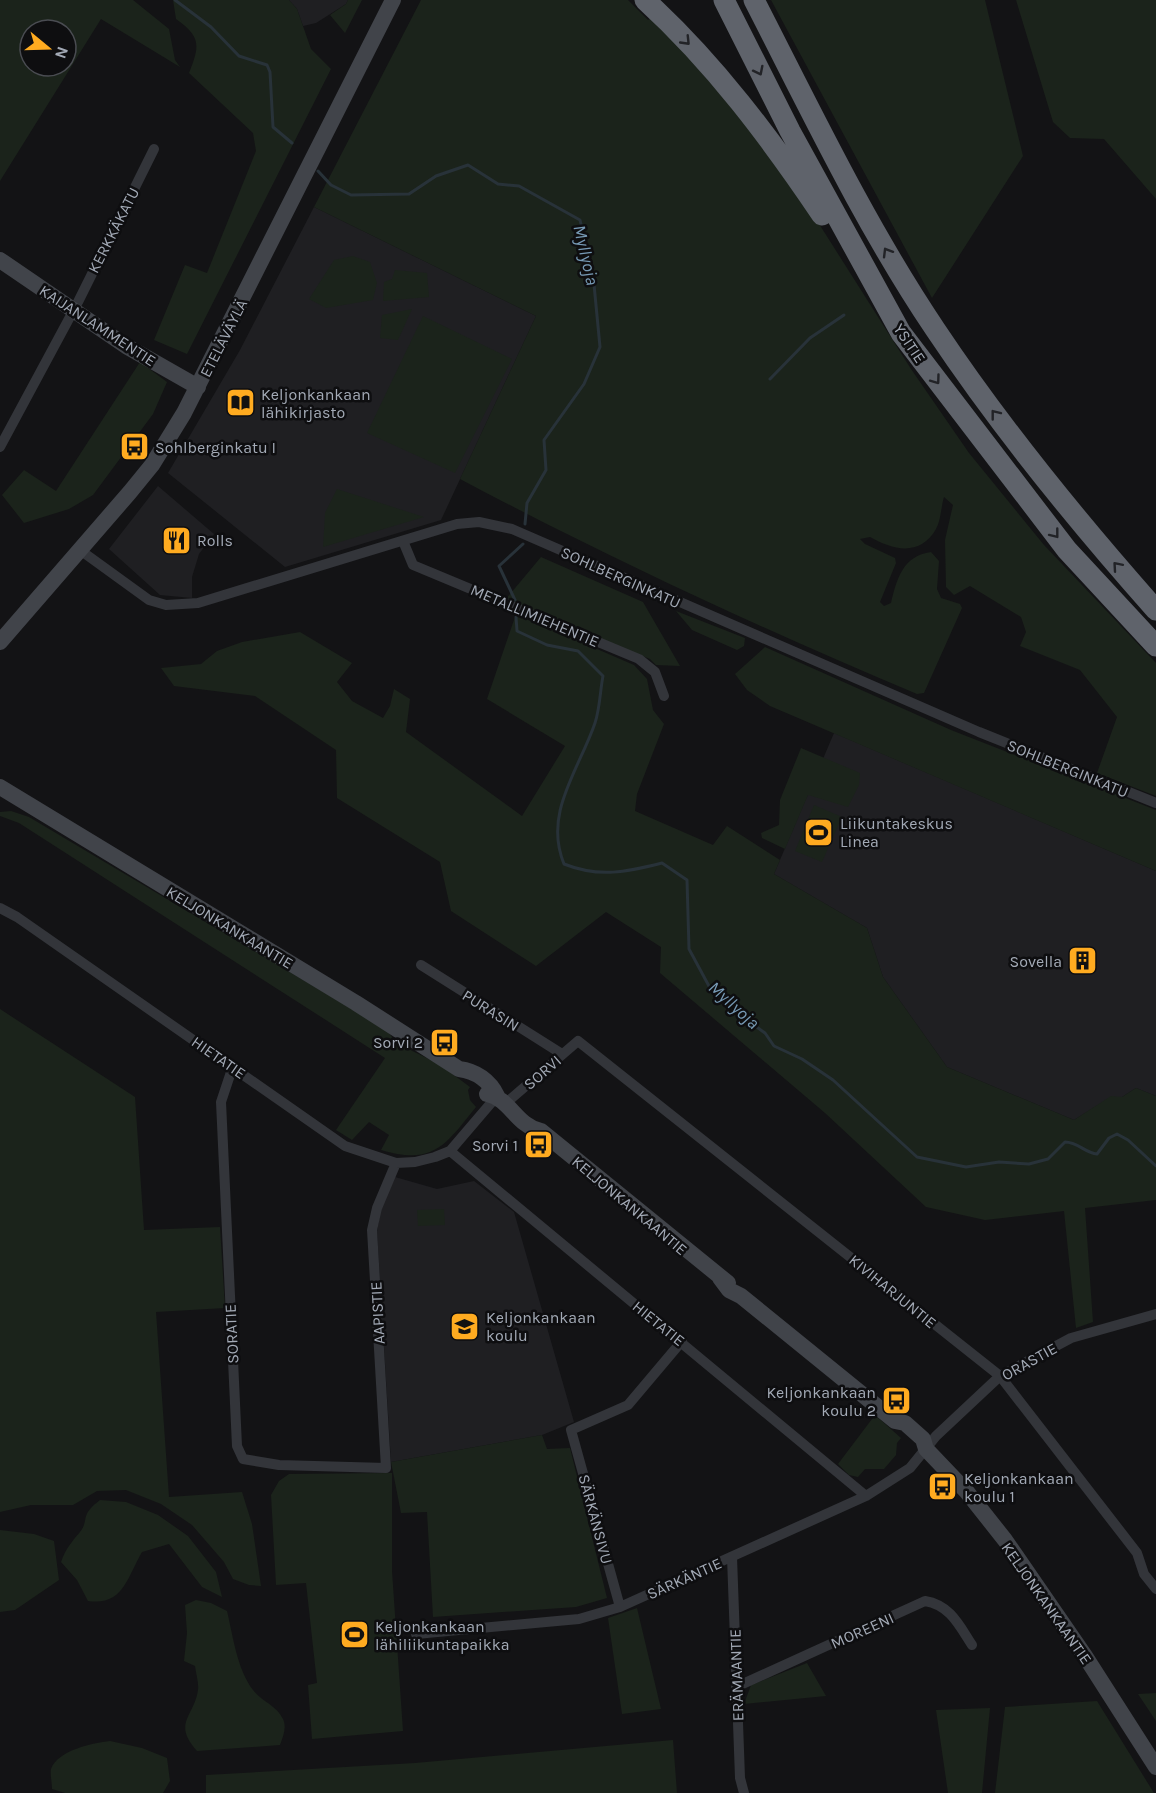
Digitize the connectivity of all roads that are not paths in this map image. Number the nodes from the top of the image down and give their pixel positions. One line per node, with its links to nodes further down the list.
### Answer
1 (393, 0): 9 (main road, ETELÄVÄYLÄ)
2 (645, 0): 8 (highway, one-way to 8)
3 (723, 0): 8 (highway, YSITIE, one-way to 8)
4 (754, 0): 13 (highway, YSITIE, one-way to 4)
5 (154, 149): 7 (street, KERKKÄKATU)
6 (0, 260): 7 (main road, KAIJANLAMMENTIE)
7 (73, 311): 9 (main road, KAIJANLAMMENTIE); 10 (street, KERKKÄKATU)
8 (902, 333): 15 (highway, YSITIE, one-way to 15)
9 (198, 387): 12 (main road, ETELÄVÄYLÄ)
10 (0, 447)
11 (402, 541): 12 (street, SOHLBERGINKATU); 16 (street, METALLIMIEHENTIE); 18 (street, SOHLBERGINKATU)
12 (80, 550): 14 (main road, ETELÄVÄYLÄ)
13 (1156, 610)
14 (0, 642)
15 (1156, 646)
16 (664, 696)
17 (0, 788): 24 (main road, KELJONKANKAANTIE)
18 (1156, 803)
19 (0, 908): 23 (street, HIETATIE)
20 (421, 965): 22 (street, PURASIN)
21 (578, 1041): 22 (street, SORVI); 29 (street, KIVIHARJUNTIE)
22 (562, 1054): 24 (street, SORVI)
23 (233, 1066): 26 (street, HIETATIE); 31 (street, SORATIE)
24 (502, 1100): 25 (street); 30 (main road, KELJONKANKAANTIE)
25 (450, 1151): 26 (street, HIETATIE); 28 (street, HIETATIE)
26 (396, 1163): 31 (street, AAPISTIE)
27 (1156, 1314): 29 (street, ORASTIE)
28 (682, 1341): 32 (street, HIETATIE); 35 (street, SÄRKÄNSIVU)
29 (1000, 1376): 30 (street, ORASTIE); 34 (street, KIVIHARJUNTIE)
30 (926, 1449): 32 (street, SÄRKÄNTIE); 39 (main road, KELJONKANKAANTIE)
31 (386, 1468)
32 (866, 1496): 33 (street, SÄRKÄNTIE)
33 (732, 1557): 35 (street, SÄRKÄNTIE); 38 (street, ERÄMAANTIE)
34 (1156, 1589)
35 (620, 1607): 36 (street, SÄRKÄNTIE)
36 (416, 1634)
37 (972, 1645): 38 (street, MOREENI)
38 (736, 1687): 40 (street, ERÄMAANTIE)
39 (1156, 1767)
40 (744, 1793)

